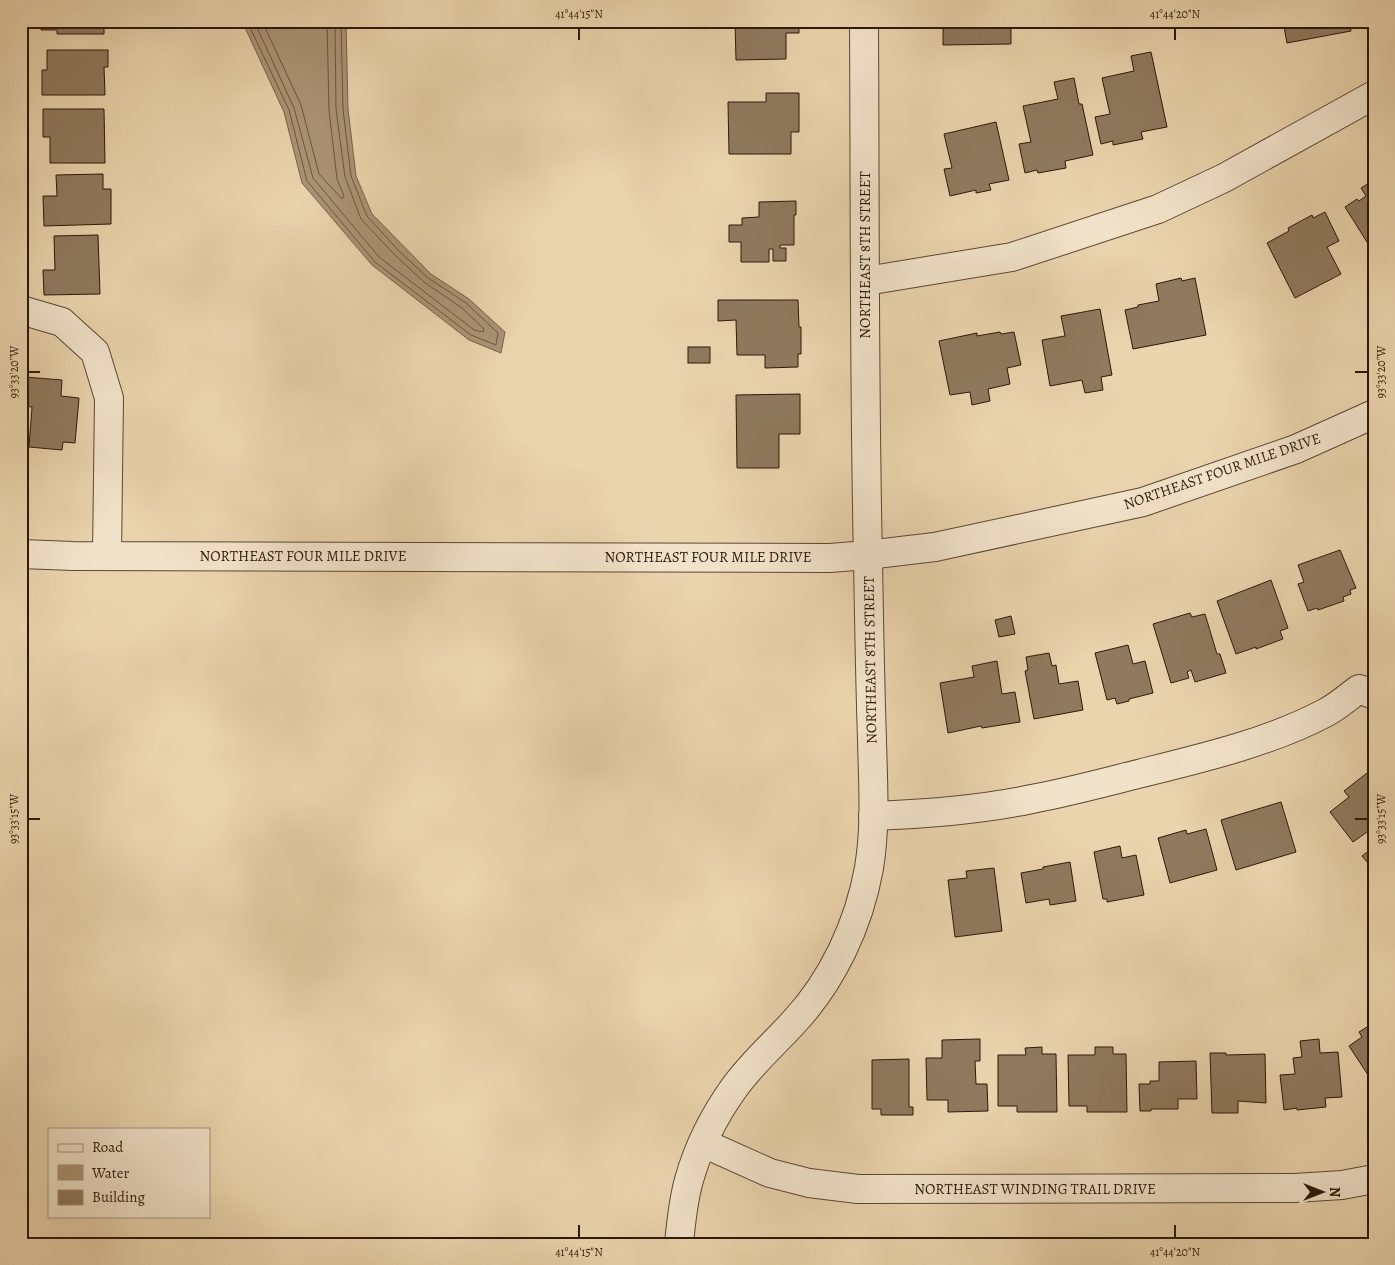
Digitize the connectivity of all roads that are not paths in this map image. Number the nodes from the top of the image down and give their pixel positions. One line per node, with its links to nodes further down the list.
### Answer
1 (864, 21): 3 (street, NORTHEAST 8TH STREET)
2 (1374, 95): 3 (street)
3 (866, 281): 7 (street, NORTHEAST 8TH STREET)
4 (21, 310): 8 (street)
5 (1374, 414): 7 (street, NORTHEAST FOUR MILE DRIVE)
6 (21, 554): 8 (street, NORTHEAST FOUR MILE DRIVE)
7 (868, 555): 8 (street, NORTHEAST FOUR MILE DRIVE); 10 (street, NORTHEAST 8TH STREET)
8 (107, 556)
9 (1374, 695): 10 (street)
10 (874, 816): 11 (street, NORTHEAST 8TH STREET)
11 (703, 1143): 12 (street, NORTHEAST WINDING TRAIL DRIVE); 13 (street, NORTHEAST 8TH STREET)
12 (1374, 1179)
13 (679, 1244)

